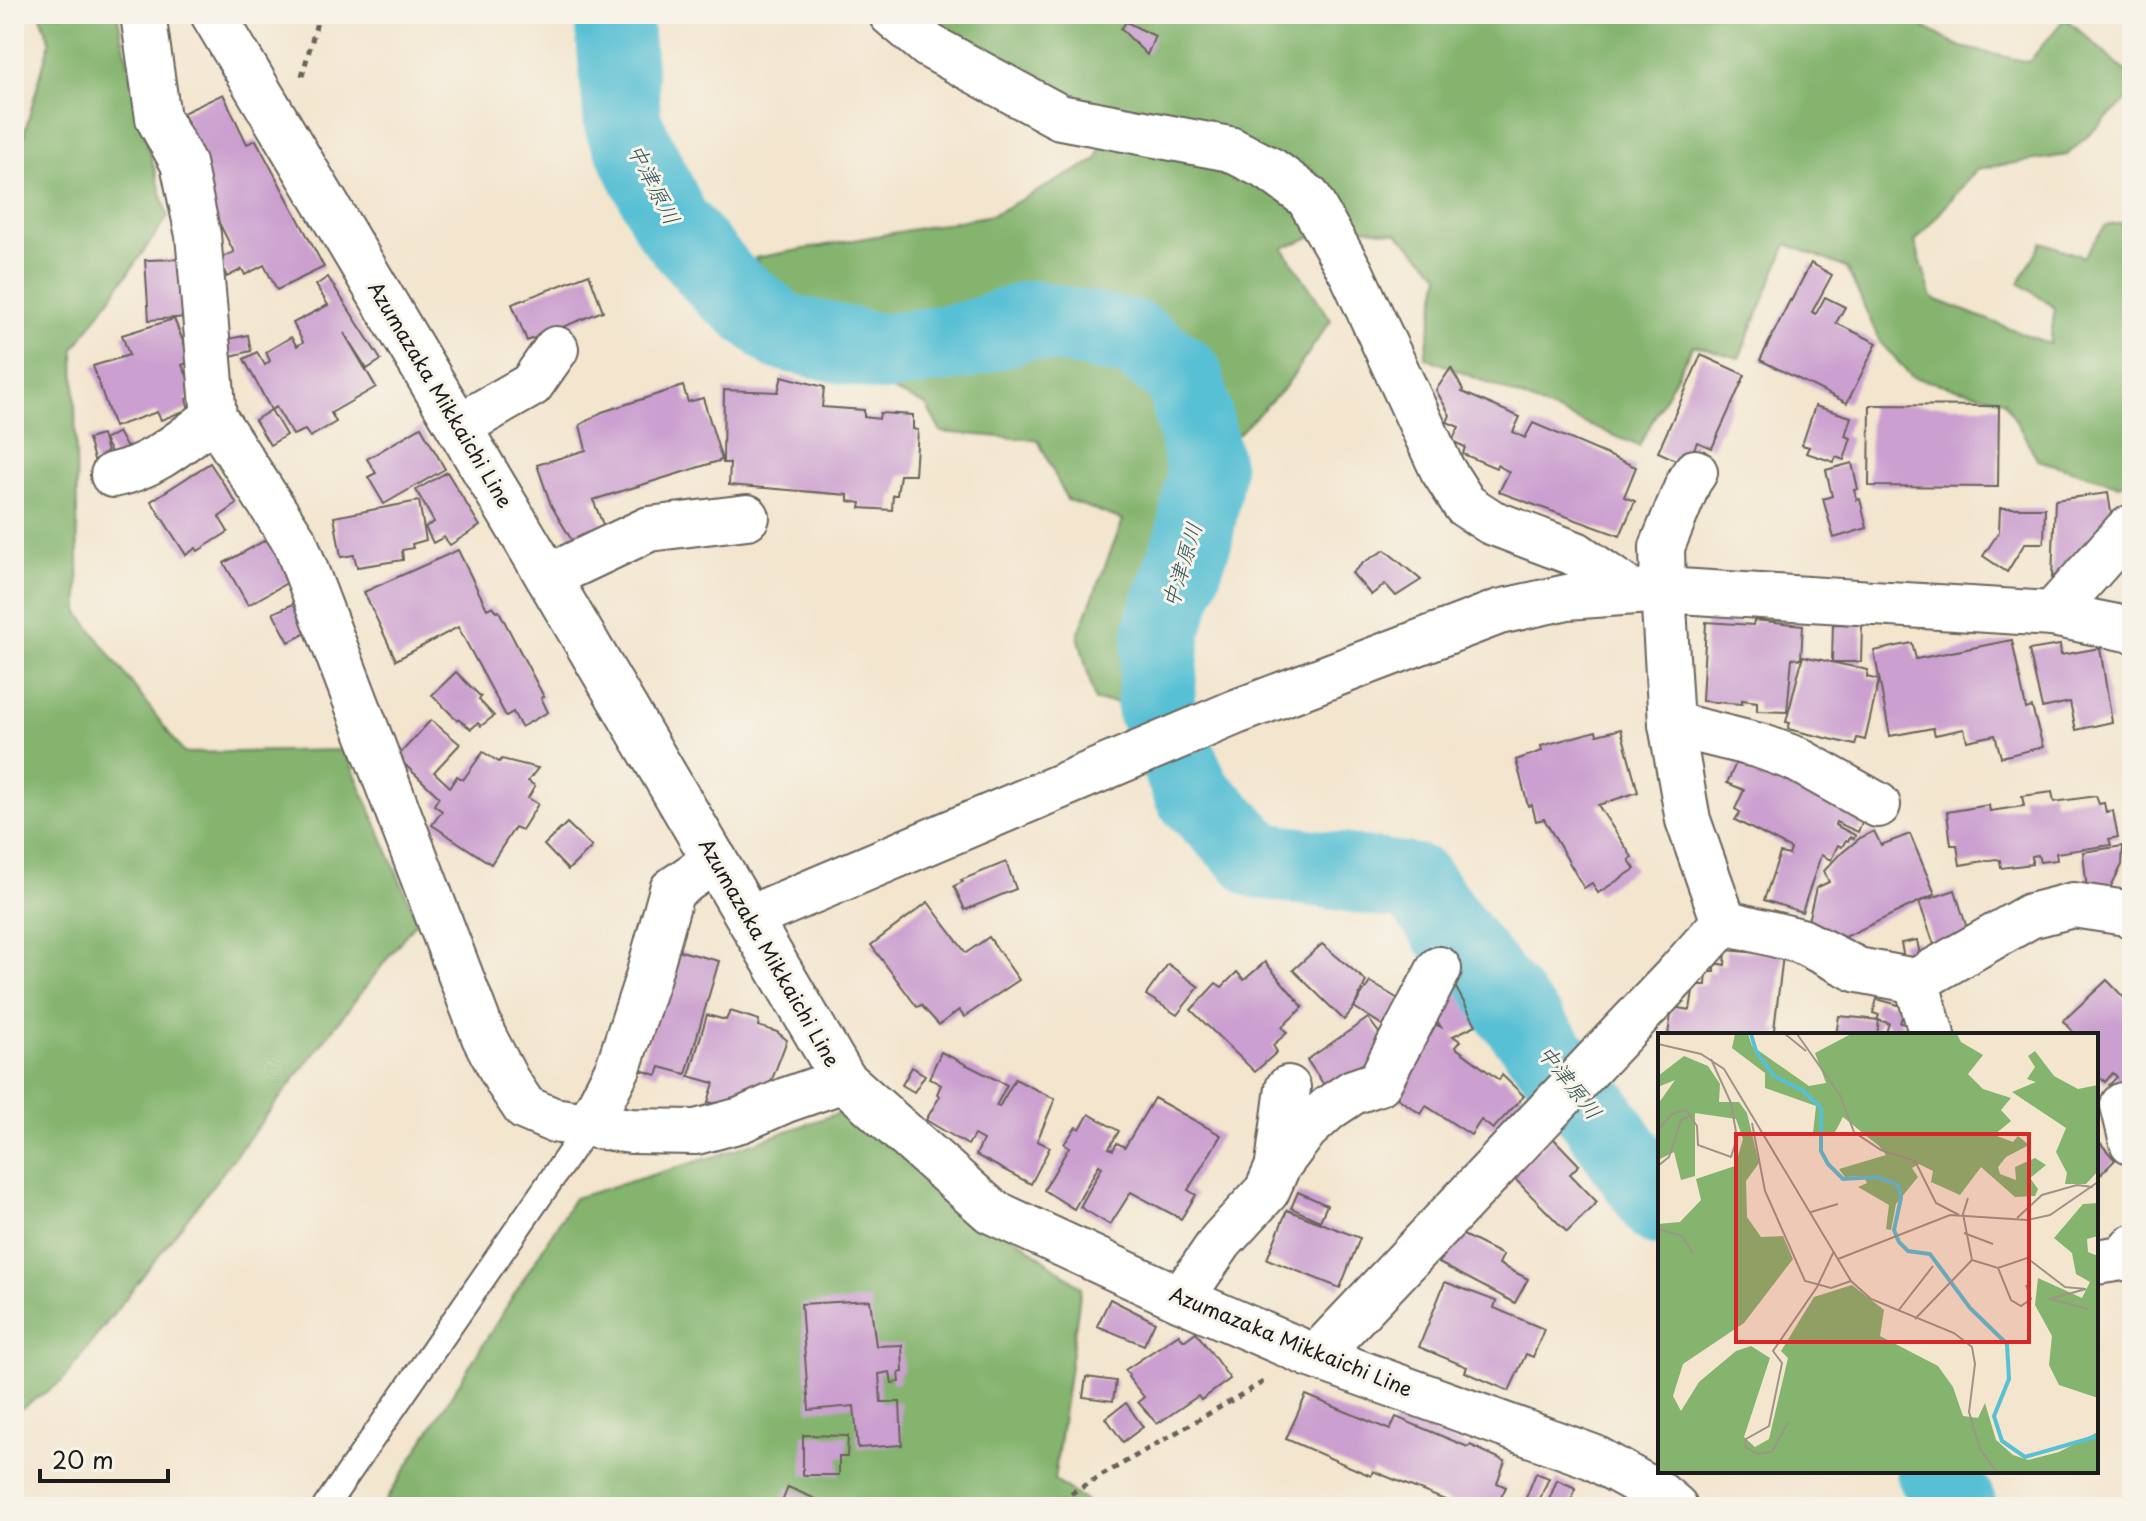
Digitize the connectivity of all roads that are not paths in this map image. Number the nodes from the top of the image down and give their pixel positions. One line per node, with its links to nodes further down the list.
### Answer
1 (143, 14): 5 (street)
2 (213, 14): 6 (street, Azumazaka Mikkaichi Line)
3 (891, 14): 12 (street)
4 (556, 349): 6 (street)
5 (214, 417): 8 (street); 26 (street)
6 (459, 426): 11 (street, Azumazaka Mikkaichi Line)
7 (1695, 472): 12 (street)
8 (113, 475)
9 (747, 517): 11 (street)
10 (2132, 527): 13 (street)
11 (548, 577): 17 (street, Azumazaka Mikkaichi Line)
12 (1647, 591): 13 (street); 15 (street); 19 (street)
13 (2052, 614): 14 (street)
14 (2132, 630)
15 (1671, 724): 16 (street); 20 (street)
16 (1878, 805)
17 (715, 860): 19 (street, Azumazaka Mikkaichi Line); 26 (street)
18 (2132, 917): 22 (street)
19 (749, 918): 24 (street, Azumazaka Mikkaichi Line)
20 (1724, 922): 22 (street); 31 (street)
21 (1439, 969): 27 (street)
22 (1916, 981): 23 (street)
23 (1931, 1033)
24 (844, 1080): 26 (street); 30 (street, Azumazaka Mikkaichi Line)
25 (1288, 1088): 27 (street)
26 (589, 1125): 32 (lane)
27 (1278, 1166): 30 (street)
28 (2132, 1247): 29 (street)
29 (2098, 1262)
30 (1181, 1299): 31 (street, Azumazaka Mikkaichi Line)
31 (1311, 1355): 33 (street, Azumazaka Mikkaichi Line)
32 (325, 1507)
33 (1675, 1507)

